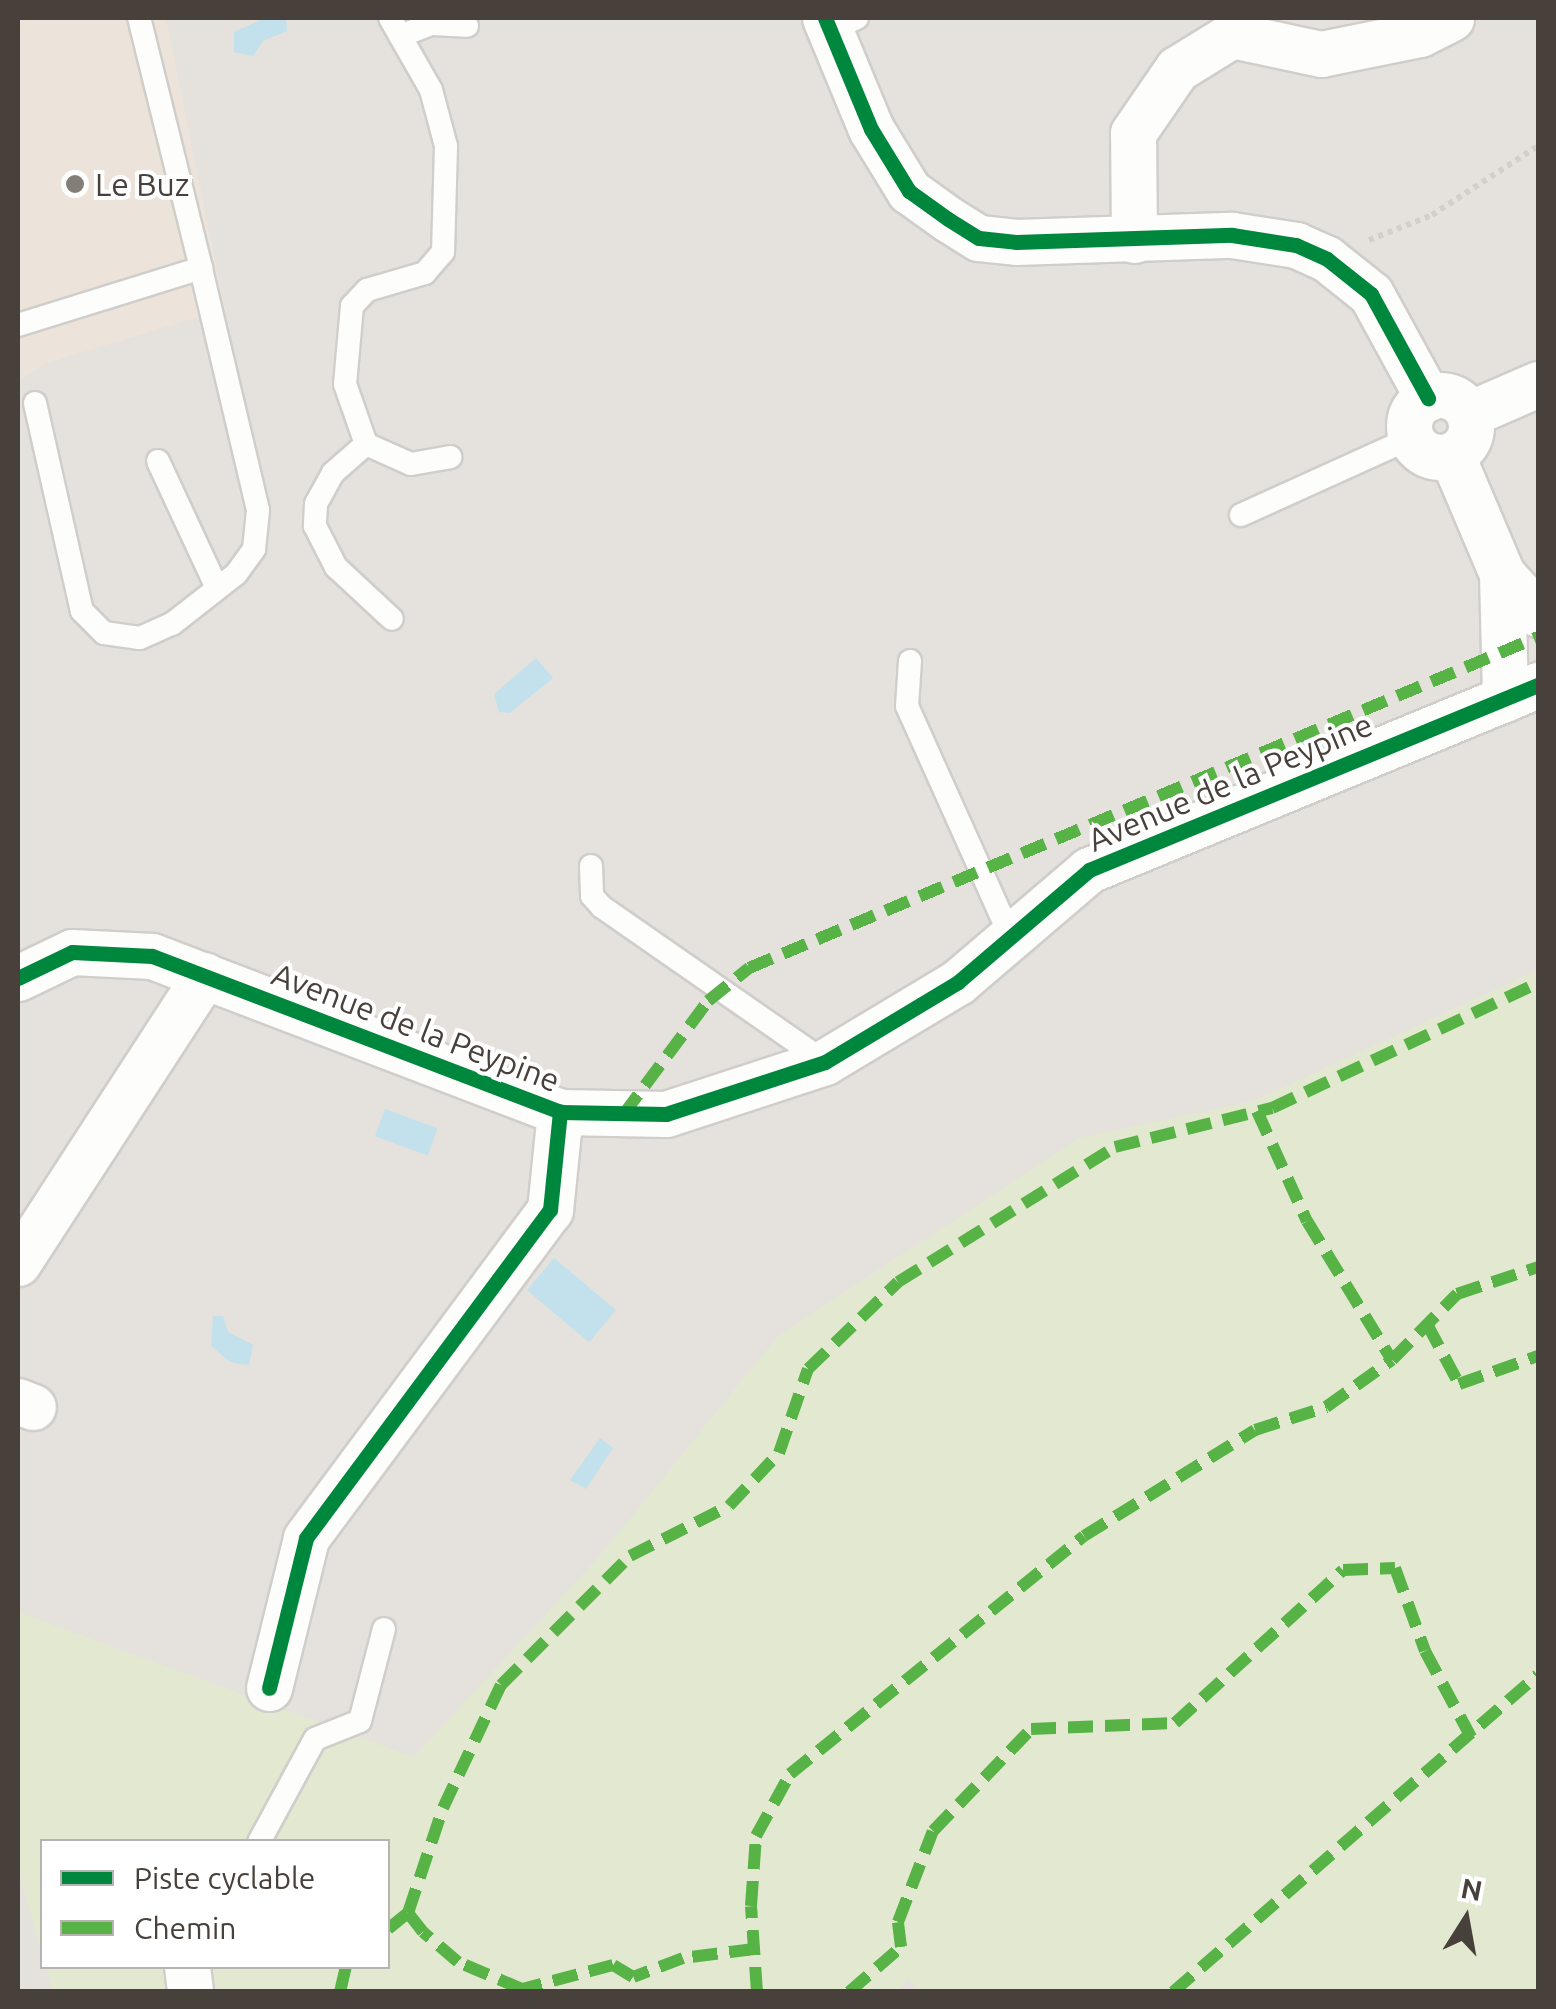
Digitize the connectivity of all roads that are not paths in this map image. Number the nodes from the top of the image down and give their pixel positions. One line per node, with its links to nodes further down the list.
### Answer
1 (139, 18): 7 (lane)
2 (1451, 18): 6 (street)
3 (837, 22): 6 (street)
4 (467, 26): 5 (lane)
5 (395, 27): 13 (lane)
6 (1134, 240): 12 (street)
7 (201, 268): 8 (lane); 19 (lane)
8 (18, 325)
9 (1538, 384): 11 (street)
10 (35, 403): 19 (lane)
11 (1470, 414): 12 (street); 14 (street)
12 (1419, 418): 14 (street); 17 (lane)
13 (366, 444): 15 (lane); 21 (lane)
14 (1452, 456): 18 (street, Avenue de la Peypine)
15 (450, 457)
16 (158, 461): 19 (lane)
17 (1241, 515)
18 (1502, 574): 20 (street, Avenue de la Peypine); 23 (street, Avenue de la Peypine)
19 (218, 588)
20 (1538, 614)
21 (392, 619)
22 (910, 662): 25 (lane)
23 (1522, 692): 25 (street, Avenue de la Peypine)
24 (590, 866): 28 (lane)
25 (1009, 933): 28 (street, Avenue de la Peypine)
26 (205, 975): 27 (street, Avenue de la Peypine); 29 (street, Avenue de la Peypine); 30 (street)
27 (18, 978)
28 (825, 1062): 29 (street, Avenue de la Peypine)
29 (560, 1112): 32 (street)
30 (18, 1263)
31 (384, 1630): 33 (lane)
32 (269, 1688)
33 (261, 1839)

